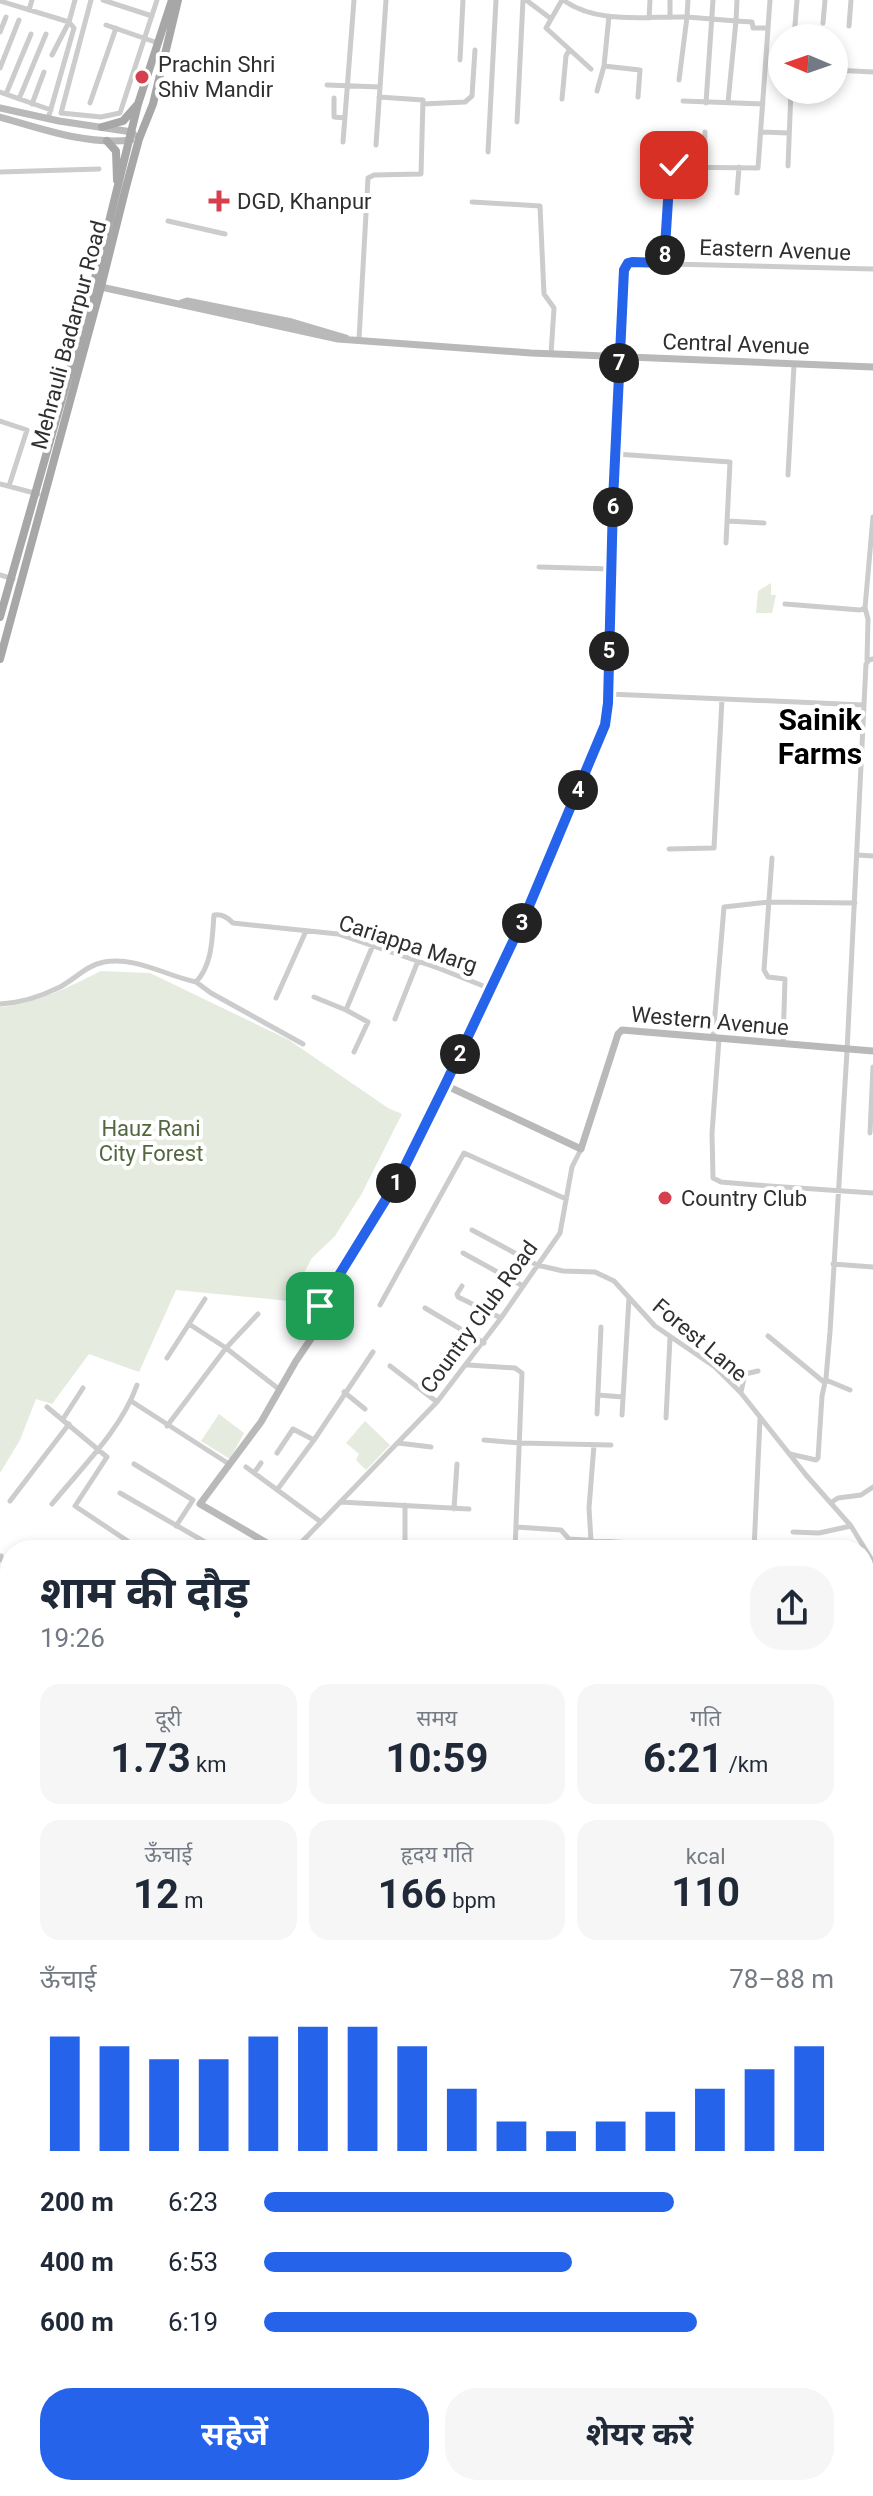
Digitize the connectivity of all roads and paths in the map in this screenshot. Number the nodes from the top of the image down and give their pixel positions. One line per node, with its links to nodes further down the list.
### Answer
1 (32, 0): 23 (street)
2 (91, 0): 45 (street)
3 (103, 0): 24 (street)
4 (157, 0): 24 (street)
5 (354, 0): 59 (street)
6 (386, 0): 60 (street)
7 (463, 0): 50 (street)
8 (496, 0): 90 (street)
9 (525, 0): 29 (street); 81 (street)
10 (562, 0): 25 (street); 29 (street)
11 (650, 0): 30 (street)
12 (670, 0): 27 (street)
13 (688, 0): 28 (street)
14 (713, 0): 31 (street)
15 (737, 0): 33 (street)
16 (770, 0): 36 (street)
17 (797, 0): 37 (street)
18 (825, 0): 35 (street)
19 (851, 0): 39 (street)
20 (0, 1): 23 (street)
21 (73, 1): 34 (street)
22 (175, 2): 46 (main road); 86 (main road, Mehrauli Badarpur Road)
23 (29, 10): 34 (street)
24 (152, 16): 45 (street)
25 (609, 16): 30 (street); 51 (street)
26 (6, 17): 42 (street)
27 (670, 17): 28 (street); 30 (street)
28 (687, 17): 31 (street); 57 (street)
29 (550, 18): 48 (street)
30 (649, 18)
31 (712, 18): 33 (street); 72 (street)
32 (19, 20): 52 (street)
33 (736, 21): 41 (street); 70 (street)
34 (69, 22): 49 (street); 78 (street)
35 (823, 23)
36 (768, 24)
37 (795, 24)
38 (106, 25): 40 (street)
39 (849, 26)
40 (116, 28): 45 (street); 71 (street)
41 (768, 28): 75 (street)
42 (0, 32)
43 (31, 34): 62 (street)
44 (46, 34): 66 (street)
45 (145, 38): 46 (street)
46 (159, 43): 74 (main road)
47 (475, 50): 68 (street)
48 (569, 50): 53 (street); 67 (street)
49 (52, 55)
50 (460, 60)
51 (604, 66): 61 (street); 64 (street)
52 (0, 68)
53 (591, 69)
54 (848, 71): 56 (street)
55 (44, 72): 73 (street)
56 (873, 72)
57 (679, 80)
58 (327, 85): 59 (street)
59 (347, 86): 60 (street); 80 (street)
60 (380, 87): 63 (street)
61 (597, 91)
62 (3, 93): 66 (street)
63 (379, 97): 68 (street); 89 (street)
64 (638, 97)
65 (334, 98): 80 (street)
66 (19, 99): 73 (street)
67 (562, 99)
68 (423, 101): 104 (street)
69 (683, 101): 72 (street)
70 (728, 102): 72 (street); 75 (street)
71 (90, 103)
72 (706, 103)
73 (32, 104): 78 (street)
74 (138, 104): 82 (main road); 86 (main road)
75 (763, 104): 84 (street)
76 (790, 104): 85 (street)
77 (0, 108): 78 (street)
78 (50, 115): 82 (street)
79 (0, 117): 87 (street)
80 (345, 118): 88 (street)
81 (517, 122)
82 (102, 127): 86 (street)
83 (705, 132): 91 (street)
84 (762, 132): 85 (street); 93 (street)
85 (789, 133): 92 (street)
86 (133, 137): 87 (street); 96 (main road, Mehrauli Badarpur Road); 103 (main road, Mehrauli Badarpur Road)
87 (107, 141): 96 (main road)
88 (343, 142)
89 (376, 145)
90 (488, 152)
91 (704, 166): 93 (street); 101 (street)
92 (788, 166)
93 (739, 167): 97 (street)
94 (99, 169): 95 (street)
95 (0, 172)
96 (118, 184): 114 (main road, Mehrauli Badarpur Road)
97 (737, 193)
98 (472, 202): 105 (street)
99 (168, 221): 100 (street)
100 (225, 234)
101 (664, 263): 102 (street, Eastern Avenue); 106 (street, Eastern Avenue)
102 (873, 269)
103 (101, 287): 104 (street, Central Avenue); 114 (main road, Mehrauli Badarpur Road)
104 (359, 339): 105 (street, Central Avenue)
105 (551, 354): 106 (street, Central Avenue)
106 (619, 358): 107 (street, Central Avenue); 110 (street)
107 (794, 365): 108 (street, Central Avenue); 111 (street)
108 (873, 367)
109 (0, 421): 113 (street)
110 (615, 454): 116 (street); 120 (street)
111 (788, 475)
112 (0, 484): 113 (street)
113 (9, 486): 114 (street)
114 (40, 495): 122 (main road, Mehrauli Badarpur Road); 123 (main road, Mehrauli Badarpur Road)
115 (873, 517): 125 (street)
116 (728, 521): 117 (street); 118 (street)
117 (764, 523)
118 (726, 543)
119 (539, 567): 120 (street)
120 (611, 569): 129 (street)
121 (0, 575): 122 (street)
122 (10, 578): 123 (street); 126 (main road, Mehrauli Badarpur Road)
123 (22, 582): 127 (main road, Mehrauli Badarpur Road)
124 (785, 604): 125 (street)
125 (865, 608): 128 (street)
126 (0, 617)
127 (0, 659)
128 (870, 660): 131 (street)
129 (608, 694): 130 (street); 142 (street)
130 (722, 699): 131 (street); 132 (street)
131 (864, 705): 133 (street)
132 (669, 849)
133 (858, 855): 134 (street); 137 (street)
134 (873, 856)
135 (772, 858): 136 (street)
136 (769, 902): 137 (street); 148 (street); 150 (street)
137 (855, 903): 151 (street)
138 (306, 931): 139 (street, Cariappa Marg); 141 (street, Cariappa Marg); 144 (street)
139 (373, 945): 140 (street, Cariappa Marg); 146 (street)
140 (418, 961): 142 (street, Cariappa Marg); 147 (street)
141 (195, 981): 145 (street); 149 (street)
142 (491, 989): 155 (street)
143 (314, 997): 146 (street)
144 (276, 998)
145 (0, 1004)
146 (346, 1009): 153 (street)
147 (395, 1019)
148 (716, 1039): 150 (street, Western Avenue); 157 (street, Western Avenue); 158 (street)
149 (303, 1044)
150 (783, 1045): 151 (street, Western Avenue)
151 (847, 1051): 152 (street, Western Avenue); 158 (street)
152 (873, 1051)
153 (354, 1052)
154 (873, 1067): 156 (street)
155 (445, 1085): 157 (street); 188 (street)
156 (870, 1133)
157 (581, 1149): 160 (street, Country Club Road)
158 (838, 1191): 159 (street); 163 (street)
159 (873, 1193)
160 (566, 1199): 164 (street, Country Club Road); 170 (street)
161 (472, 1230): 164 (street, Forest Lane)
162 (463, 1253): 167 (street)
163 (833, 1264): 165 (street); 185 (street)
164 (537, 1265): 167 (street, Country Club Road); 168 (street, Forest Lane)
165 (873, 1267)
166 (462, 1286): 173 (street)
167 (523, 1286): 173 (street, Country Club Road)
168 (629, 1298): 177 (street, Forest Lane); 193 (street)
169 (205, 1299): 174 (street)
170 (380, 1305)
171 (425, 1308): 178 (street)
172 (258, 1314): 179 (street)
173 (501, 1318): 178 (street, Country Club Road)
174 (189, 1324): 179 (street); 181 (street)
175 (601, 1327): 192 (street)
176 (768, 1336): 185 (street)
177 (670, 1337): 191 (street, Forest Lane); 200 (street)
178 (484, 1343): 182 (street, Country Club Road)
179 (226, 1348): 188 (street); 204 (street)
180 (373, 1352): 190 (street)
181 (167, 1358)
182 (467, 1365): 195 (street, Country Club Road); 208 (street)
183 (390, 1366): 195 (street)
184 (758, 1371): 191 (street)
185 (825, 1381): 189 (street); 214 (street)
186 (137, 1385): 194 (street)
187 (83, 1388): 201 (street)
188 (280, 1390): 217 (street)
189 (850, 1390)
190 (344, 1392): 197 (street); 205 (street)
191 (741, 1393): 202 (street, Forest Lane)
192 (598, 1395): 193 (street); 198 (street)
193 (623, 1397): 199 (street)
194 (131, 1401): 204 (street); 212 (street)
195 (437, 1402): 207 (street, Country Club Road)
196 (47, 1407): 201 (street)
197 (365, 1409)
198 (597, 1414)
199 (622, 1415)
200 (666, 1418)
201 (63, 1419): 203 (street)
202 (760, 1419): 214 (street, Forest Lane); 245 (street)
203 (69, 1424): 212 (street); 224 (street)
204 (167, 1426): 217 (street)
205 (314, 1440): 213 (street); 222 (street)
206 (484, 1440): 208 (street)
207 (397, 1443): 211 (street); 226 (street, Country Club Road)
208 (519, 1443): 209 (street); 235 (street)
209 (594, 1445): 210 (street); 244 (street)
210 (611, 1445)
211 (431, 1447)
212 (98, 1449): 228 (street); 237 (street)
213 (277, 1453)
214 (790, 1454): 227 (street, Forest Lane)
215 (261, 1463): 220 (street)
216 (134, 1464): 225 (street)
217 (229, 1464): 225 (street)
218 (457, 1464): 230 (street)
219 (246, 1467): 220 (street)
220 (254, 1473): 222 (street)
221 (873, 1487): 227 (street)
222 (277, 1490): 232 (street)
223 (120, 1493): 233 (street)
224 (10, 1501)
225 (196, 1502): 233 (street); 239 (street)
226 (340, 1502): 229 (street); 232 (street, Country Club Road)
227 (832, 1502): 234 (street, Forest Lane)
228 (52, 1504)
229 (405, 1505): 230 (street); 241 (street)
230 (454, 1509): 231 (street)
231 (469, 1509)
232 (321, 1522): 240 (street, Country Club Road)
233 (176, 1526): 238 (street)
234 (851, 1526): 236 (street); 246 (street, Forest Lane)
235 (516, 1527): 242 (street); 243 (street)
236 (793, 1532)
237 (126, 1540)
238 (201, 1540)
239 (262, 1540)
240 (304, 1540)
241 (405, 1540)
242 (515, 1540)
243 (580, 1540)
244 (591, 1540)
245 (754, 1540)
246 (860, 1540)

